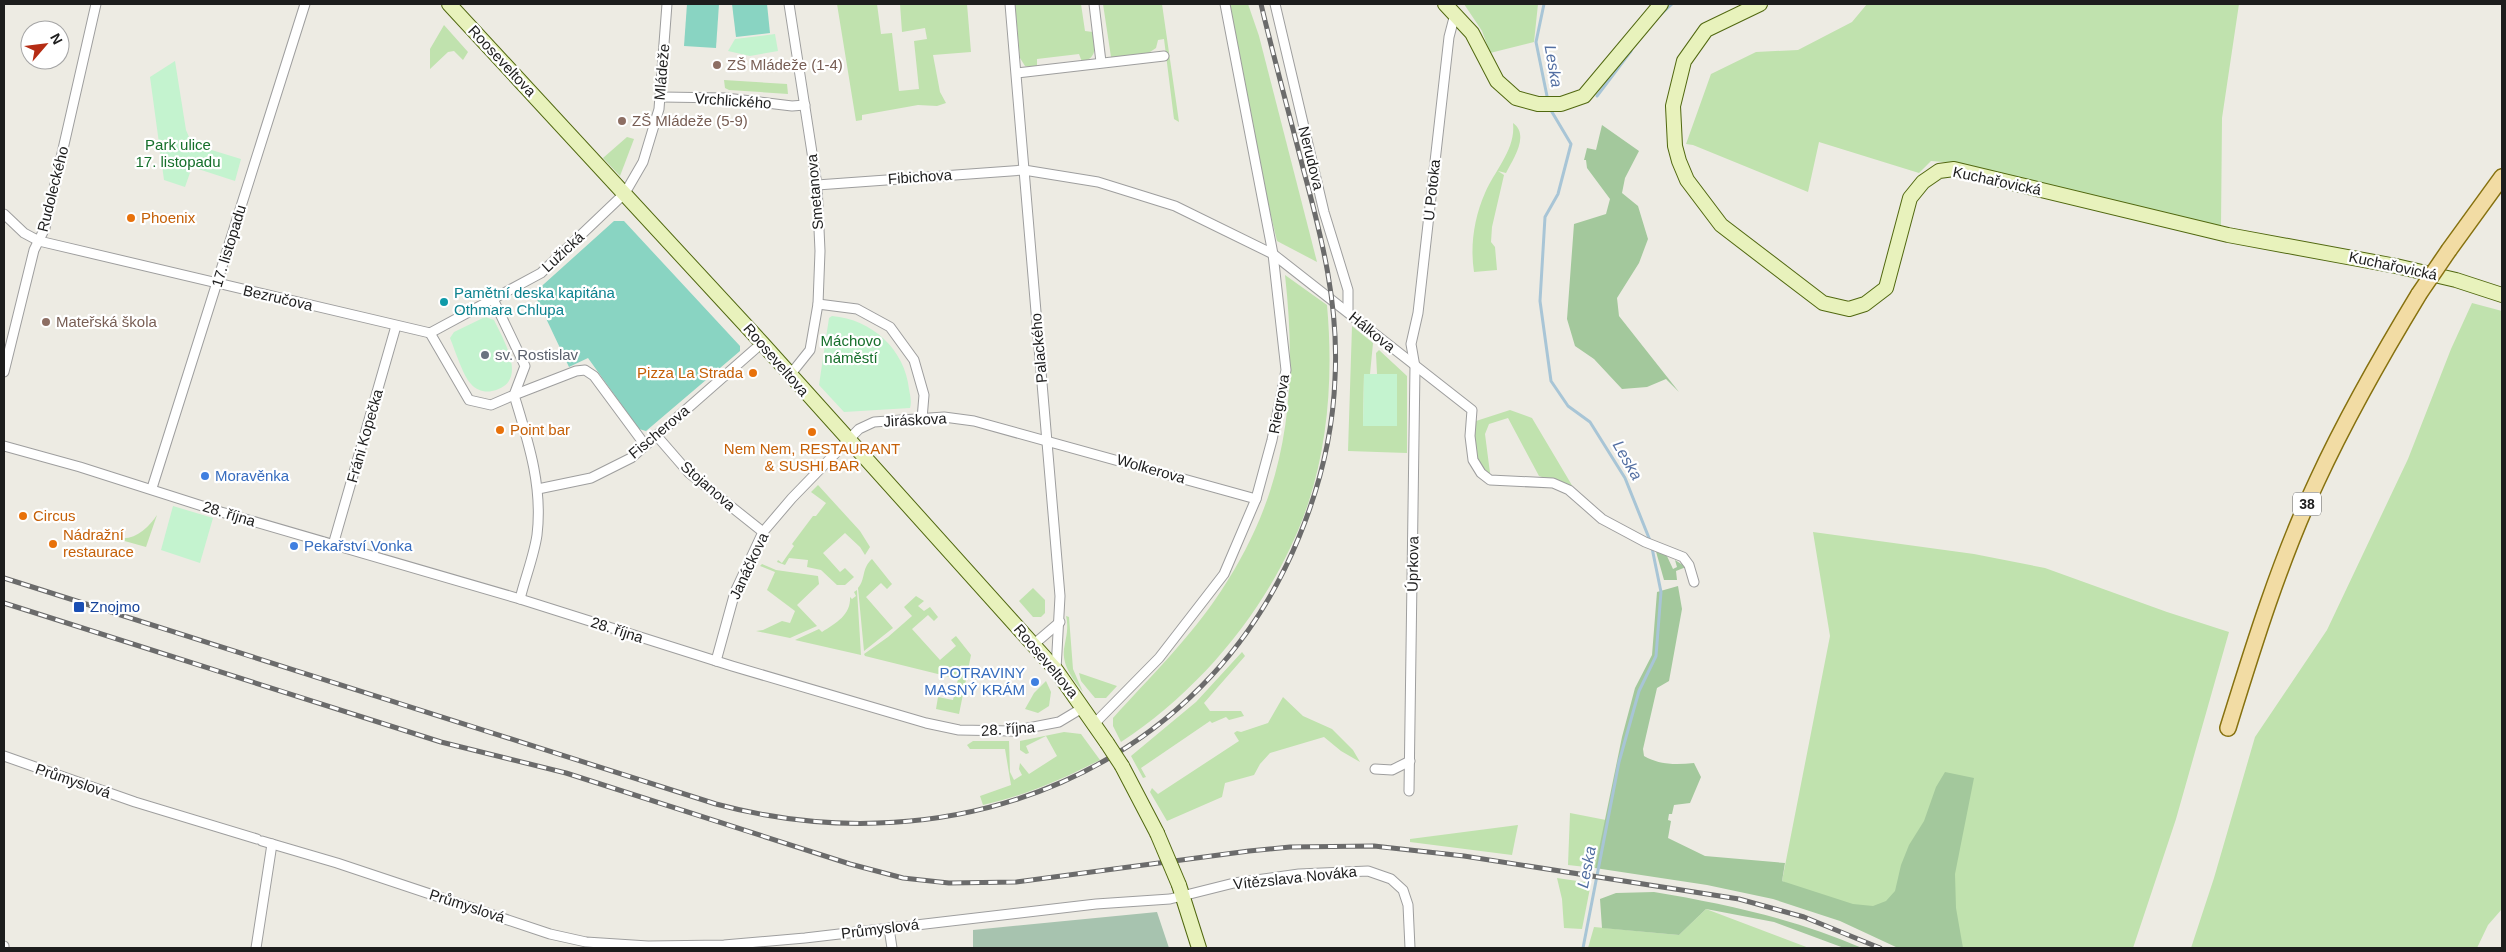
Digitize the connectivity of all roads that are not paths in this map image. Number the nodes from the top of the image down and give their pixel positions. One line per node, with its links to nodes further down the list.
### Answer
1 (96, 4): 23 (street, Rudoleckého)
2 (305, 4): 25 (street, 17. listopadu)
3 (449, 4): 21 (street, Rooseveltova)
4 (667, 4): 16 (street, Mládeže)
5 (789, 4): 17 (street, Smetanova)
6 (1010, 4): 15 (street, Palackého)
7 (1094, 4): 14 (street)
8 (1225, 4): 24 (street, Riegrova)
9 (1275, 4): 29 (street, Nerudova)
10 (1662, 4): 12 (street)
11 (1760, 4): 26 (street, Kuchařovická)
12 (1450, 9): 33 (street, U Potoka)
13 (1164, 56): 14 (street)
14 (1101, 62): 15 (street)
15 (1017, 73): 18 (street, Palackého)
16 (662, 96): 17 (street, Vrchlického); 21 (street, Mládeže)
17 (805, 105): 20 (street, Smetanova)
18 (1024, 170): 20 (street, Fibichova); 24 (street, Hálkova); 39 (street, Palackého)
19 (2502, 177): 56 (main road, 38, bridge)
20 (817, 185): 28 (street, Smetanova)
21 (625, 192): 27 (street, Lužická); 32 (street, Rooseveltova)
22 (4, 214): 23 (street)
23 (39, 241): 25 (street, Bezručova); 34 (street, Rudoleckého)
24 (1273, 254): 29 (street, Hálkova); 45 (street, Riegrova)
25 (218, 284): 30 (street, Bezručova); 43 (street, 17. listopadu)
26 (2502, 295)
27 (492, 299): 31 (street, Lužická); 36 (street)
28 (818, 304): 35 (street, Smetanova); 37 (street)
29 (1348, 312): 33 (street, Hálkova)
30 (396, 326): 31 (street, Bezručova); 47 (street, Fráni Kopečka)
31 (430, 333): 36 (street)
32 (762, 343): 35 (street, Rooseveltova); 38 (street, Fischerova)
33 (1415, 367): 48 (street, Hálkova); 58 (street, Úprkova)
34 (4, 372)
35 (790, 375): 40 (street, Rooseveltova)
36 (514, 395): 41 (street); 44 (street)
37 (922, 419): 39 (street, Jiráskova); 40 (street, Jiráskova)
38 (656, 435): 41 (street, Fischerova); 46 (street, Stojanova)
39 (1046, 439): 45 (street, Wolkerova); 50 (street, Palackého)
40 (848, 441): 46 (street, Janáčkova); 51 (street, Rooseveltova)
41 (644, 445): 44 (street, Fischerova)
42 (4, 446): 43 (street, 28. října)
43 (152, 488): 47 (street, 28. října)
44 (538, 489): 49 (street)
45 (1256, 499): 55 (street, Riegrova)
46 (764, 532): 52 (street, Janáčkova)
47 (333, 545): 49 (street, 28. října)
48 (1694, 582)
49 (520, 599): 52 (street, 28. října)
50 (1060, 622): 51 (street); 53 (street, Palackého)
51 (1033, 645): 53 (street, Rooseveltova)
52 (716, 661): 54 (street, 28. října)
53 (1056, 670): 54 (street, Rooseveltova)
54 (1084, 707): 55 (street, Rooseveltova)
55 (1095, 723): 62 (street, Rooseveltova, bridge)
56 (2228, 728)
57 (4, 756): 61 (street, Průmyslová)
58 (1410, 761): 59 (street); 60 (street, Úprkova)
59 (1375, 769)
60 (1409, 791)
61 (272, 844): 63 (street, Průmyslová); 64 (street)
62 (1180, 891): 63 (street, Průmyslová); 66 (street, Rooseveltova); 67 (street, Vítězslava Nováka)
63 (889, 928): 65 (street)
64 (256, 948)
65 (892, 948)
66 (1199, 948)
67 (1410, 948)

